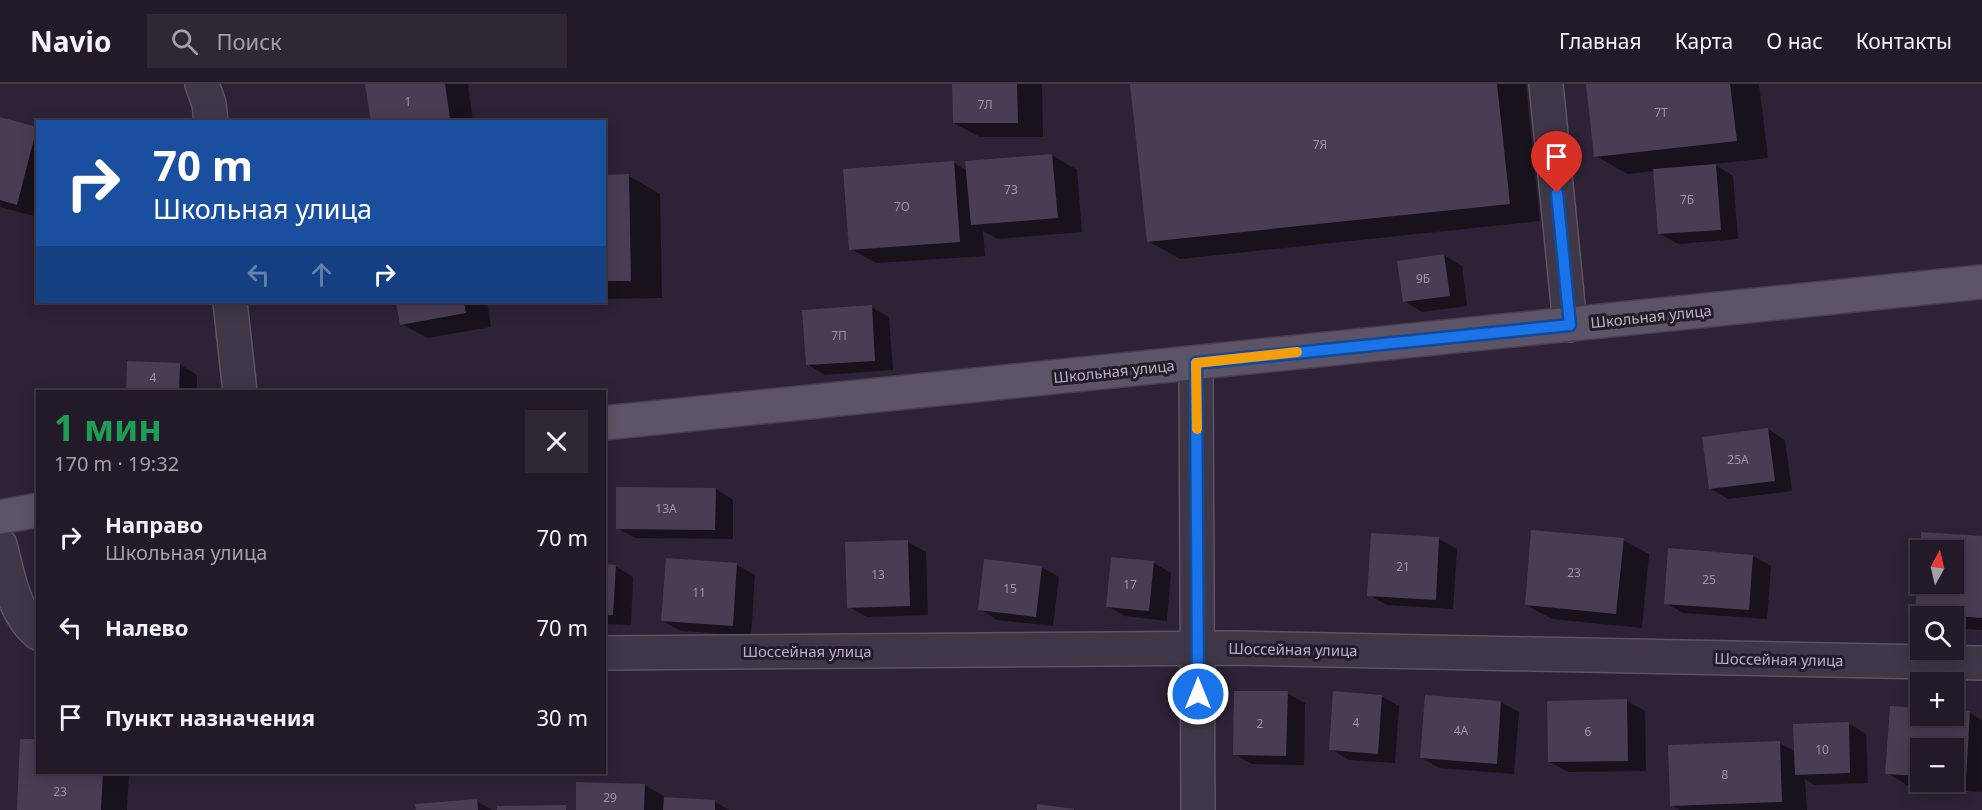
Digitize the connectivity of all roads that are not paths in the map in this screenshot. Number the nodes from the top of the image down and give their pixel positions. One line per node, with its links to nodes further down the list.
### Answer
1 (202, 84): 3 (street)
2 (1546, 84): 6 (street)
3 (211, 120)
4 (1982, 282): 6 (main road, Школьная улица)
5 (230, 303): 8 (street)
6 (1570, 325): 7 (main road, Школьная улица)
7 (1196, 363): 9 (main road, Школьная улица); 14 (street)
8 (240, 390)
9 (606, 423)
10 (36, 510): 11 (main road)
11 (0, 517)
12 (0, 545): 13 (street)
13 (36, 631)
14 (1198, 648): 15 (street, Шоссейная улица); 16 (street, Шоссейная улица); 17 (street)
15 (606, 653)
16 (1982, 663)
17 (1198, 810)

